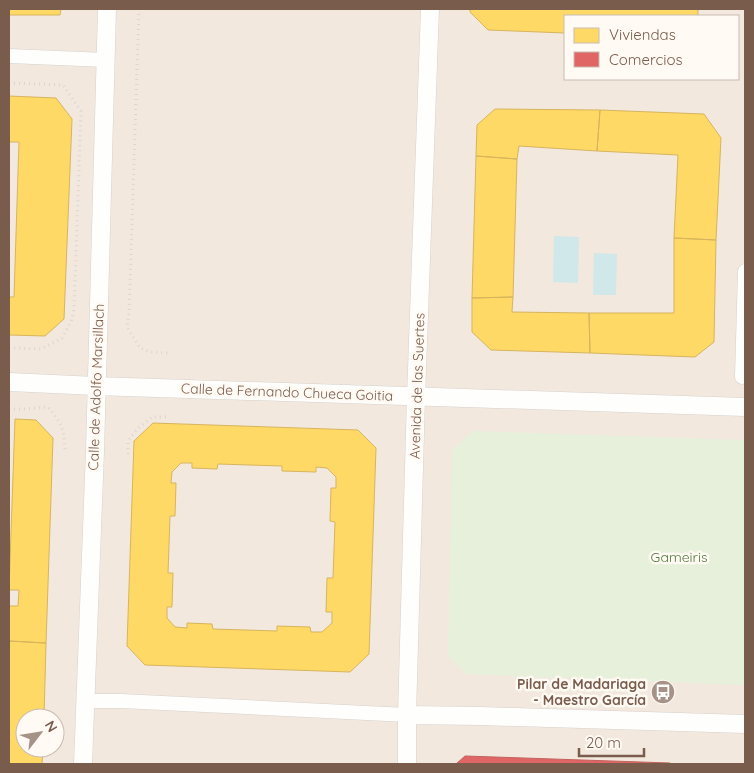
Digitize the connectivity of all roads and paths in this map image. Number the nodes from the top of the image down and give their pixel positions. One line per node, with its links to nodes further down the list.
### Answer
1 (107, 9): 5 (street, Calle de Adolfo Marsillach)
2 (140, 9): 9 (path)
3 (430, 9): 13 (street, Avenida de las Suertes)
4 (9, 56): 5 (street)
5 (106, 60): 12 (street, Calle de Adolfo Marsillach)
6 (9, 83): 8 (path)
7 (745, 270): 10 (street)
8 (9, 348)
9 (168, 353)
10 (742, 377)
11 (9, 382): 12 (street, Calle de Fernando Chueca Goitia)
12 (96, 386): 13 (street, Calle de Fernando Chueca Goitia); 19 (street, Calle de Adolfo Marsillach)
13 (416, 397): 14 (street, Calle de Fernando Chueca Goitia); 20 (street, Avenida de las Suertes)
14 (745, 407)
15 (9, 409): 17 (path)
16 (169, 418): 18 (path)
17 (65, 450)
18 (128, 454)
19 (86, 701): 20 (street); 22 (street, Calle de Adolfo Marsillach)
20 (407, 715): 21 (street); 23 (street, Avenida de las Suertes)
21 (745, 724)
22 (84, 764)
23 (406, 764)

